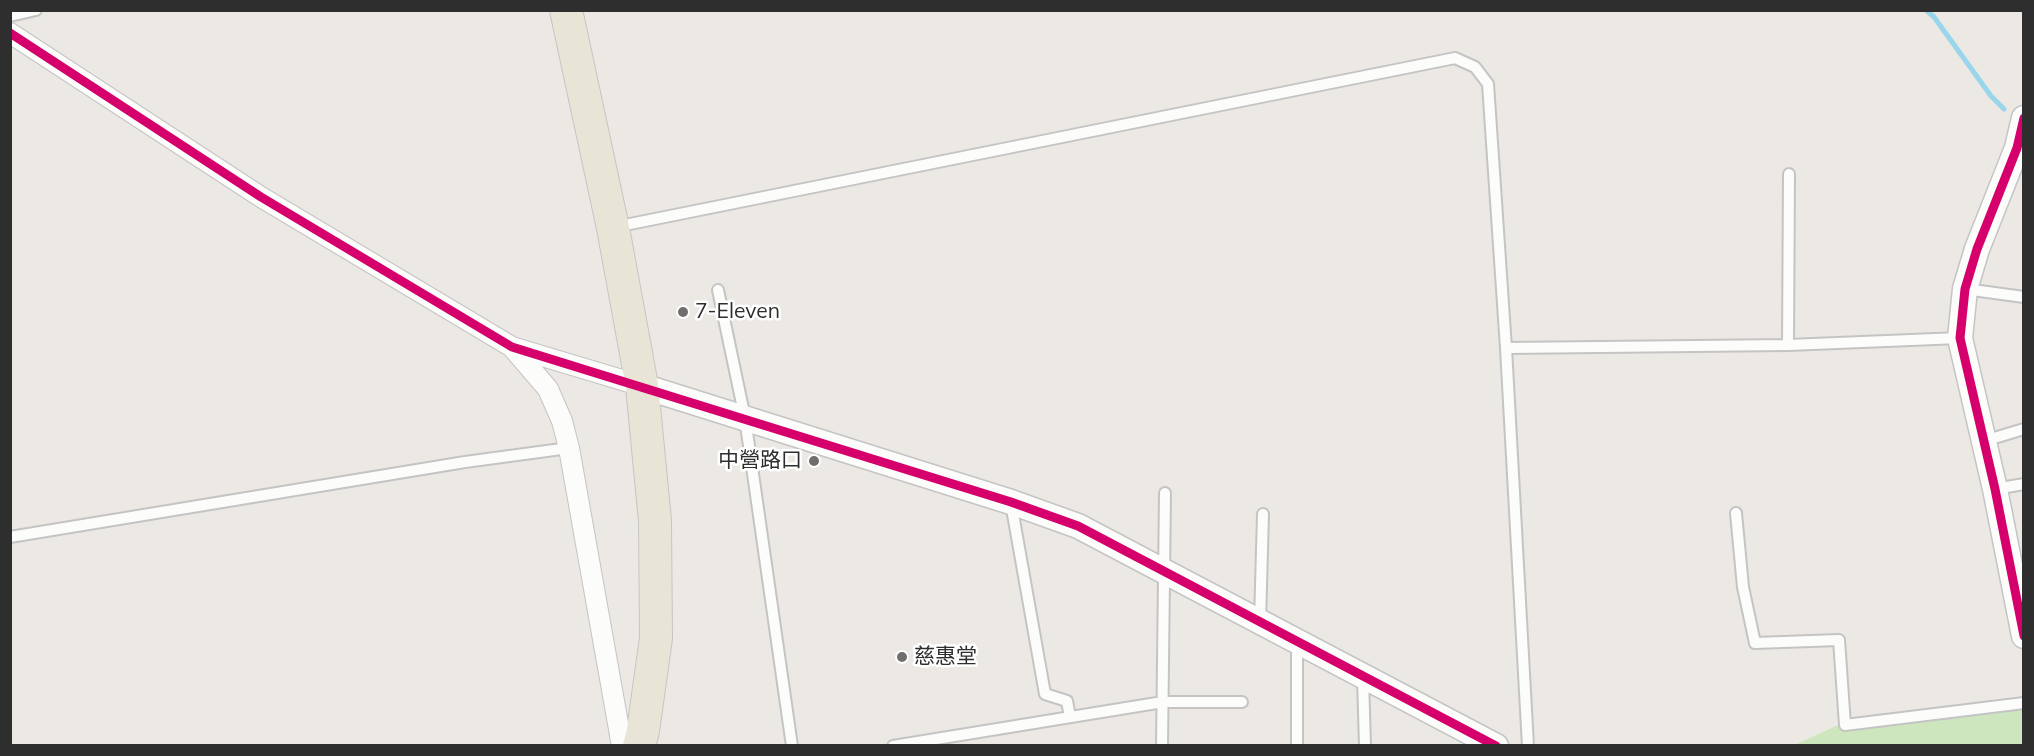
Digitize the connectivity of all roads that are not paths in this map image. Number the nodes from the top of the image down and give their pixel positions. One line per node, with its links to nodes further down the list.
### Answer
1 (36, 10): 3 (lane)
2 (566, 10): 7 (main road)
3 (10, 16)
4 (10, 33): 13 (street)
5 (2024, 118): 8 (street)
6 (1789, 174): 12 (lane)
7 (613, 228): 14 (lane); 15 (main road)
8 (1965, 289): 10 (lane); 11 (street)
9 (718, 290): 16 (lane)
10 (2024, 297)
11 (1960, 338): 12 (lane); 18 (street)
12 (1788, 345): 14 (lane)
13 (512, 347): 15 (street); 19 (street)
14 (1506, 348): 44 (lane)
15 (642, 386): 16 (street); 37 (main road)
16 (745, 418): 23 (street); 38 (lane)
17 (2024, 429): 18 (lane)
18 (1984, 441): 21 (street)
19 (569, 448): 26 (lane); 36 (street)
20 (2024, 484): 21 (lane)
21 (1995, 489): 29 (street)
22 (1165, 493): 27 (lane)
23 (1011, 501): 27 (street); 35 (lane)
24 (1736, 513): 34 (lane)
25 (1263, 514): 28 (lane)
26 (10, 537)
27 (1165, 573): 28 (street); 32 (lane)
28 (1260, 623): 30 (street)
29 (2024, 636)
30 (1297, 642): 31 (street); 41 (lane)
31 (1363, 676): 42 (lane); 43 (street)
32 (1163, 702): 33 (lane); 35 (lane); 40 (lane)
33 (1242, 702)
34 (2024, 703)
35 (1070, 717): 39 (lane)
36 (621, 746)
37 (639, 746)
38 (792, 746)
39 (893, 746)
40 (1162, 746)
41 (1297, 746)
42 (1365, 746)
43 (1496, 746)
44 (1528, 746)

